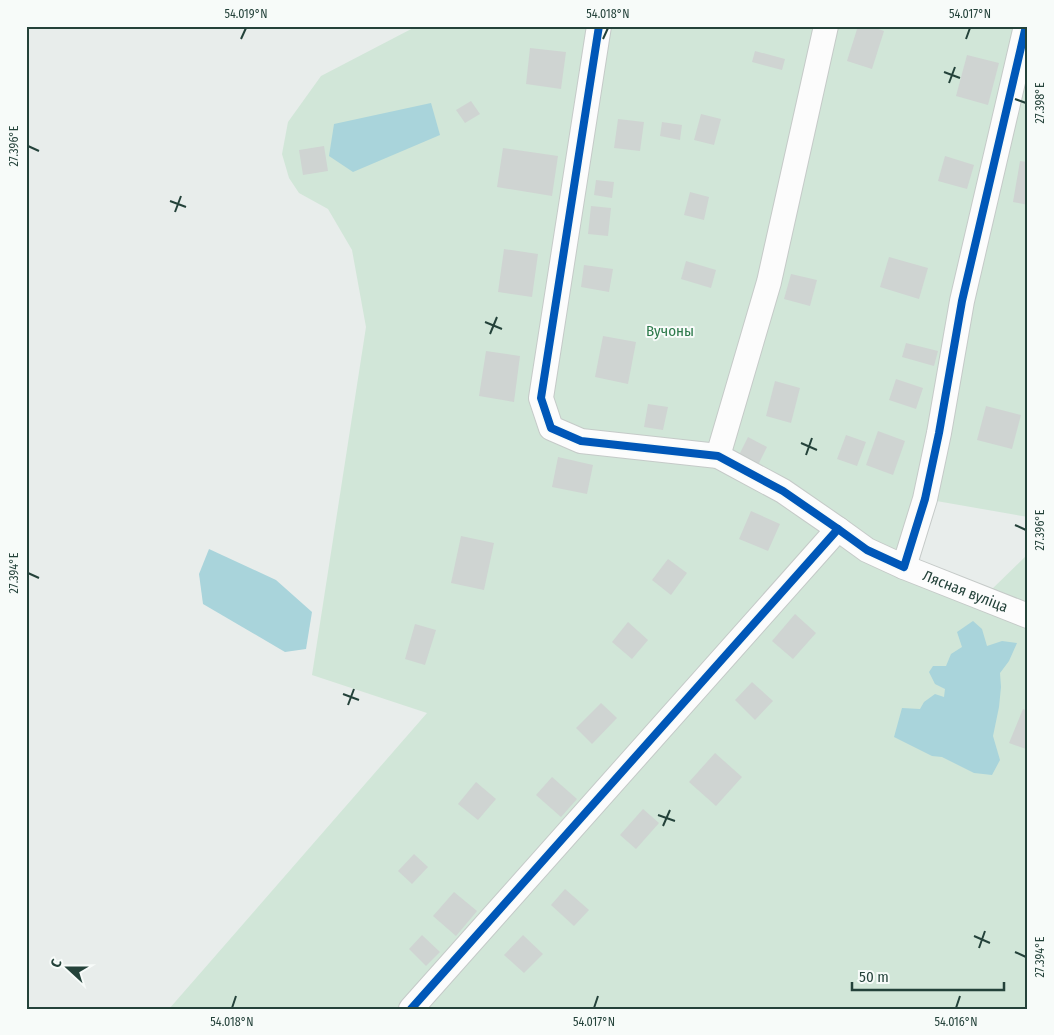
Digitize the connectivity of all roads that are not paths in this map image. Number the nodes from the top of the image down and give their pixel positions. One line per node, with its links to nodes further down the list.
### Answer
1 (599, 26): 4 (street)
2 (826, 26): 4 (street)
3 (1026, 26): 6 (street)
4 (718, 456): 5 (street, Лясная вуліца)
5 (838, 529): 6 (street, Лясная вуліца); 8 (street)
6 (904, 567): 7 (street, Лясная вуліца)
7 (1028, 616)
8 (411, 1009)

